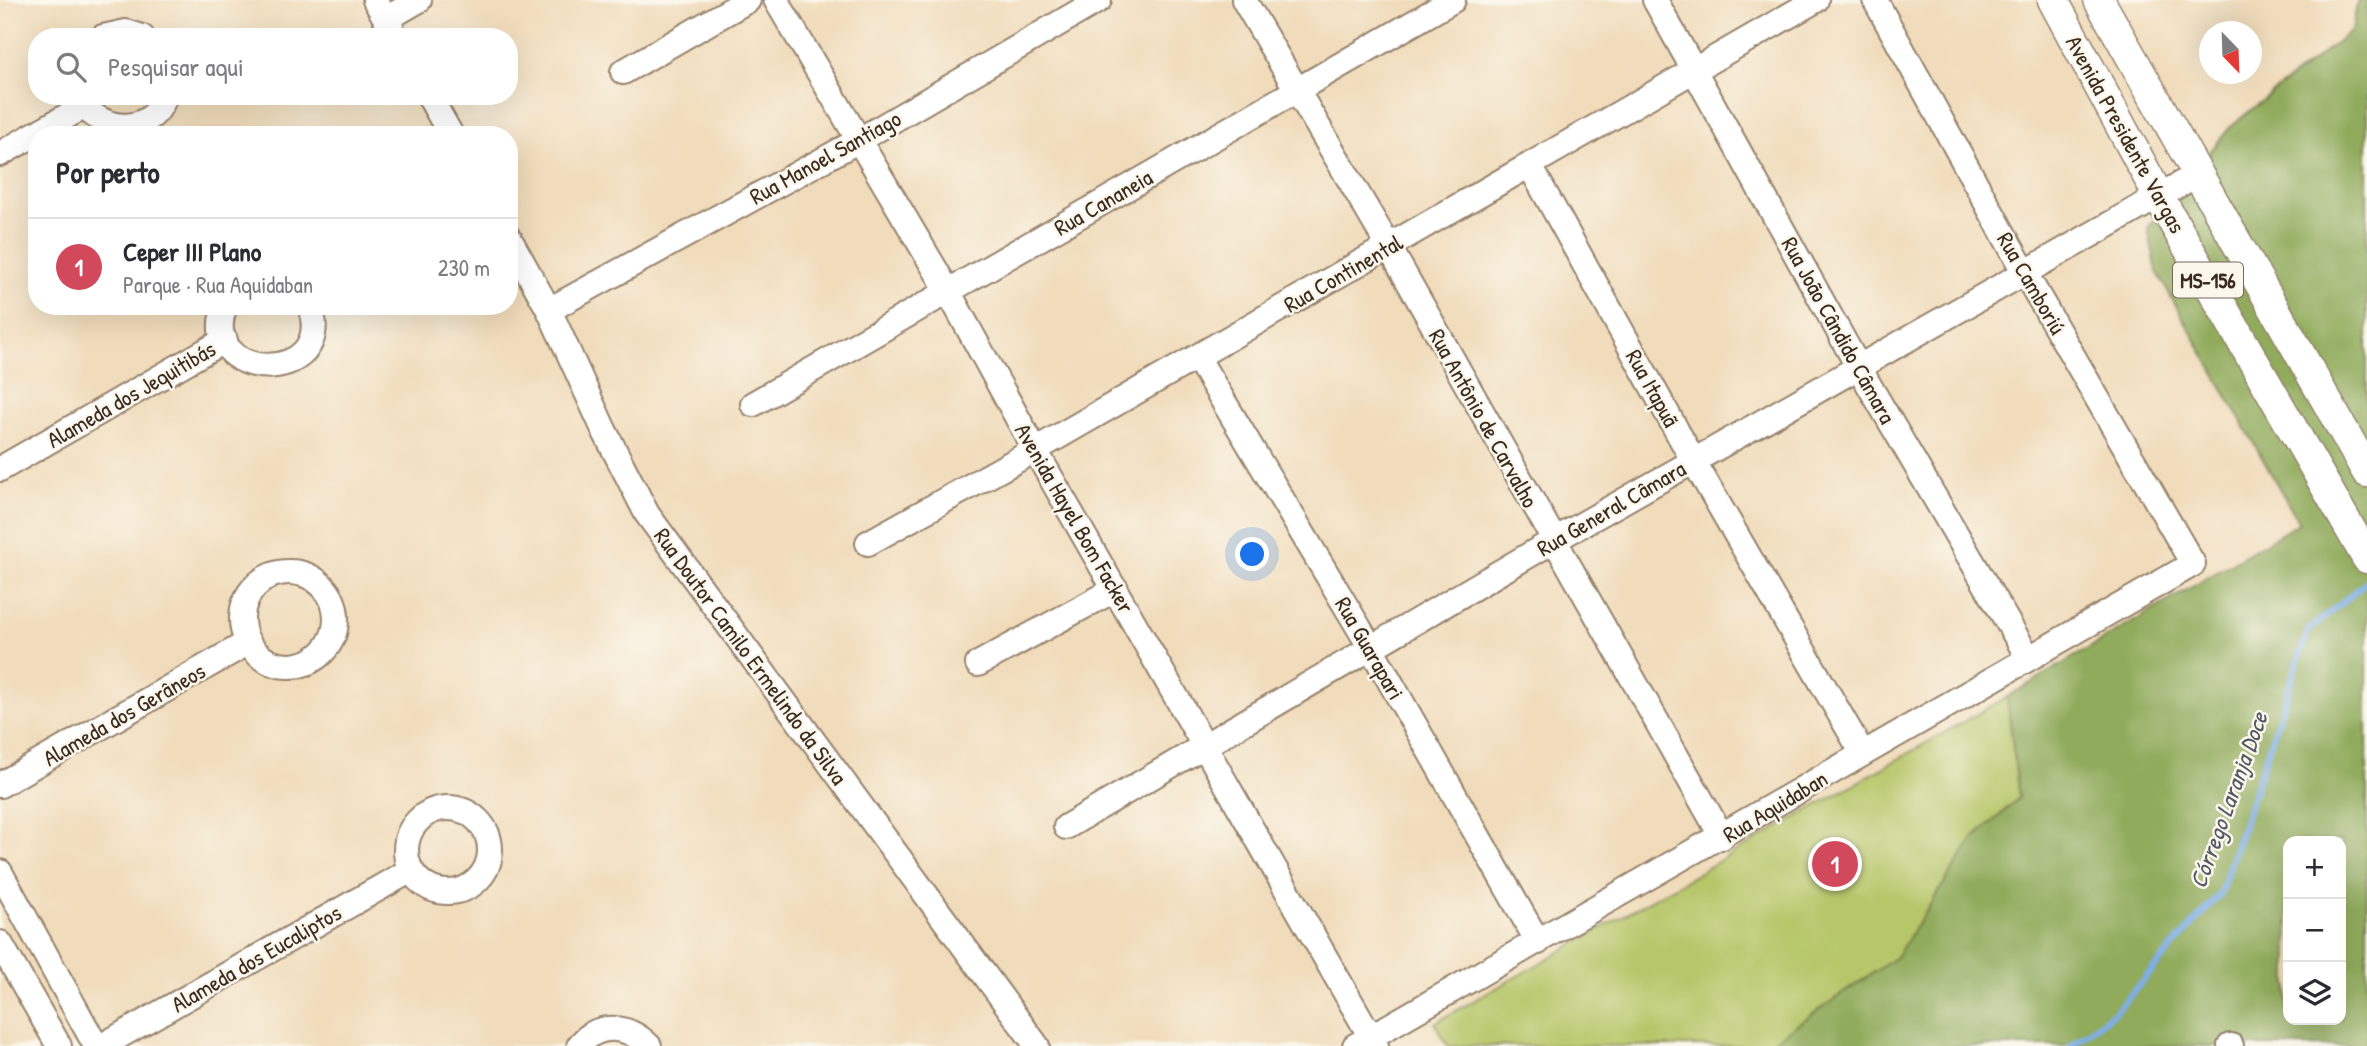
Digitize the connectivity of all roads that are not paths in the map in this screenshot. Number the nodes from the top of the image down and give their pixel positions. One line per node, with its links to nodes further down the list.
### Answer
1 (419, 0): 12 (street)
2 (748, 0): 14 (street)
3 (776, 0): 25 (street, Avenida Hayel Bom Facker)
4 (1099, 0): 25 (street, Rua Manoel Santiago)
5 (1244, 0): 15 (street, Rua Antônio de Carvalho)
6 (1453, 0): 15 (street, Rua Cananeia)
7 (1655, 0): 13 (street, Rua João Cândido Câmara)
8 (1816, 0): 13 (street, Rua Continental)
9 (1875, 0): 32 (street, Rua Camboriú)
10 (2053, 0): 29 (main road, Avenida Presidente Vargas / MS-156)
11 (2099, 0): 28 (main road, Avenida Presidente Vargas)
12 (385, 19)
13 (1695, 70): 27 (street, Rua Continental); 39 (street, Rua João Cândido Câmara)
14 (623, 72)
15 (1297, 91): 30 (street, Rua Antônio de Carvalho); 33 (street, Rua Cananeia)
16 (74, 105): 20 (street)
17 (84, 105): 21 (street)
18 (160, 105): 22 (street)
19 (434, 105): 23 (street)
20 (42, 126)
21 (119, 126)
22 (128, 126)
23 (446, 126)
24 (28, 135): 26 (street)
25 (861, 139): 33 (street, Avenida Hayel Bom Facker); 34 (street, Rua Manoel Santiago)
26 (0, 154)
27 (1530, 166): 30 (street, Rua Continental); 42 (street, Rua Itapuã)
28 (2198, 174): 29 (street, Rua General Câmara); 44 (main road, Avenida Presidente Vargas)
29 (2159, 197): 32 (street, Rua General Câmara); 47 (main road, Avenida Presidente Vargas / MS-156)
30 (1389, 247): 38 (street, Rua Continental); 45 (street, Rua Antônio de Carvalho)
31 (518, 254): 34 (street, Rua Doutor Camilo Ermelindo da Silva)
32 (2026, 275): 39 (street, Rua General Câmara); 48 (street, Rua Camboriú)
33 (948, 291): 40 (street, Rua Cananeia); 41 (street, Avenida Hayel Bom Facker)
34 (550, 310): 68 (street, Rua Doutor Camilo Ermelindo da Silva)
35 (223, 315): 37 (street, Alameda dos Jequitibás)
36 (311, 315): 37 (street, Alameda dos Jequitibás)
37 (225, 340): 43 (street, Alameda dos Jequitibás)
38 (1197, 356): 41 (street, Rua Continental); 51 (street, Rua Guarapari)
39 (1859, 368): 42 (street, Rua General Câmara); 52 (street, Rua João Cândido Câmara)
40 (753, 404)
41 (1035, 450): 46 (street, Rua Continental); 49 (street, Avenida Hayel Bom Facker)
42 (1693, 460): 45 (street, Rua General Câmara); 55 (street, Rua Itapuã)
43 (0, 469)
44 (2367, 472)
45 (1553, 541): 51 (street, Rua General Câmara); 58 (street, Rua Antônio de Carvalho)
46 (868, 543)
47 (2367, 558)
48 (2193, 564): 52 (street, Rua Aquidaban)
49 (1116, 589): 53 (street); 54 (street, Avenida Hayel Bom Facker)
50 (247, 643): 56 (street, Alameda dos Gerâneos)
51 (1371, 648): 54 (street, Rua General Câmara); 61 (street, Rua Guarapari)
52 (2028, 657): 55 (street, Rua Aquidaban)
53 (978, 664)
54 (1204, 745): 57 (street, Rua General Câmara); 63 (street, Avenida Hayel Bom Facker)
55 (1863, 754): 58 (street, Rua Aquidaban)
56 (0, 785)
57 (1066, 827)
58 (1722, 837): 61 (street, Rua Aquidaban)
59 (411, 870): 65 (street, Alameda dos Eucaliptos)
60 (0, 873): 65 (street)
61 (1538, 942): 63 (street, Rua Aquidaban)
62 (0, 943): 64 (street)
63 (1367, 1043)
64 (59, 1046)
65 (99, 1046)
66 (579, 1046): 67 (street)
67 (649, 1046)
68 (1037, 1046)

